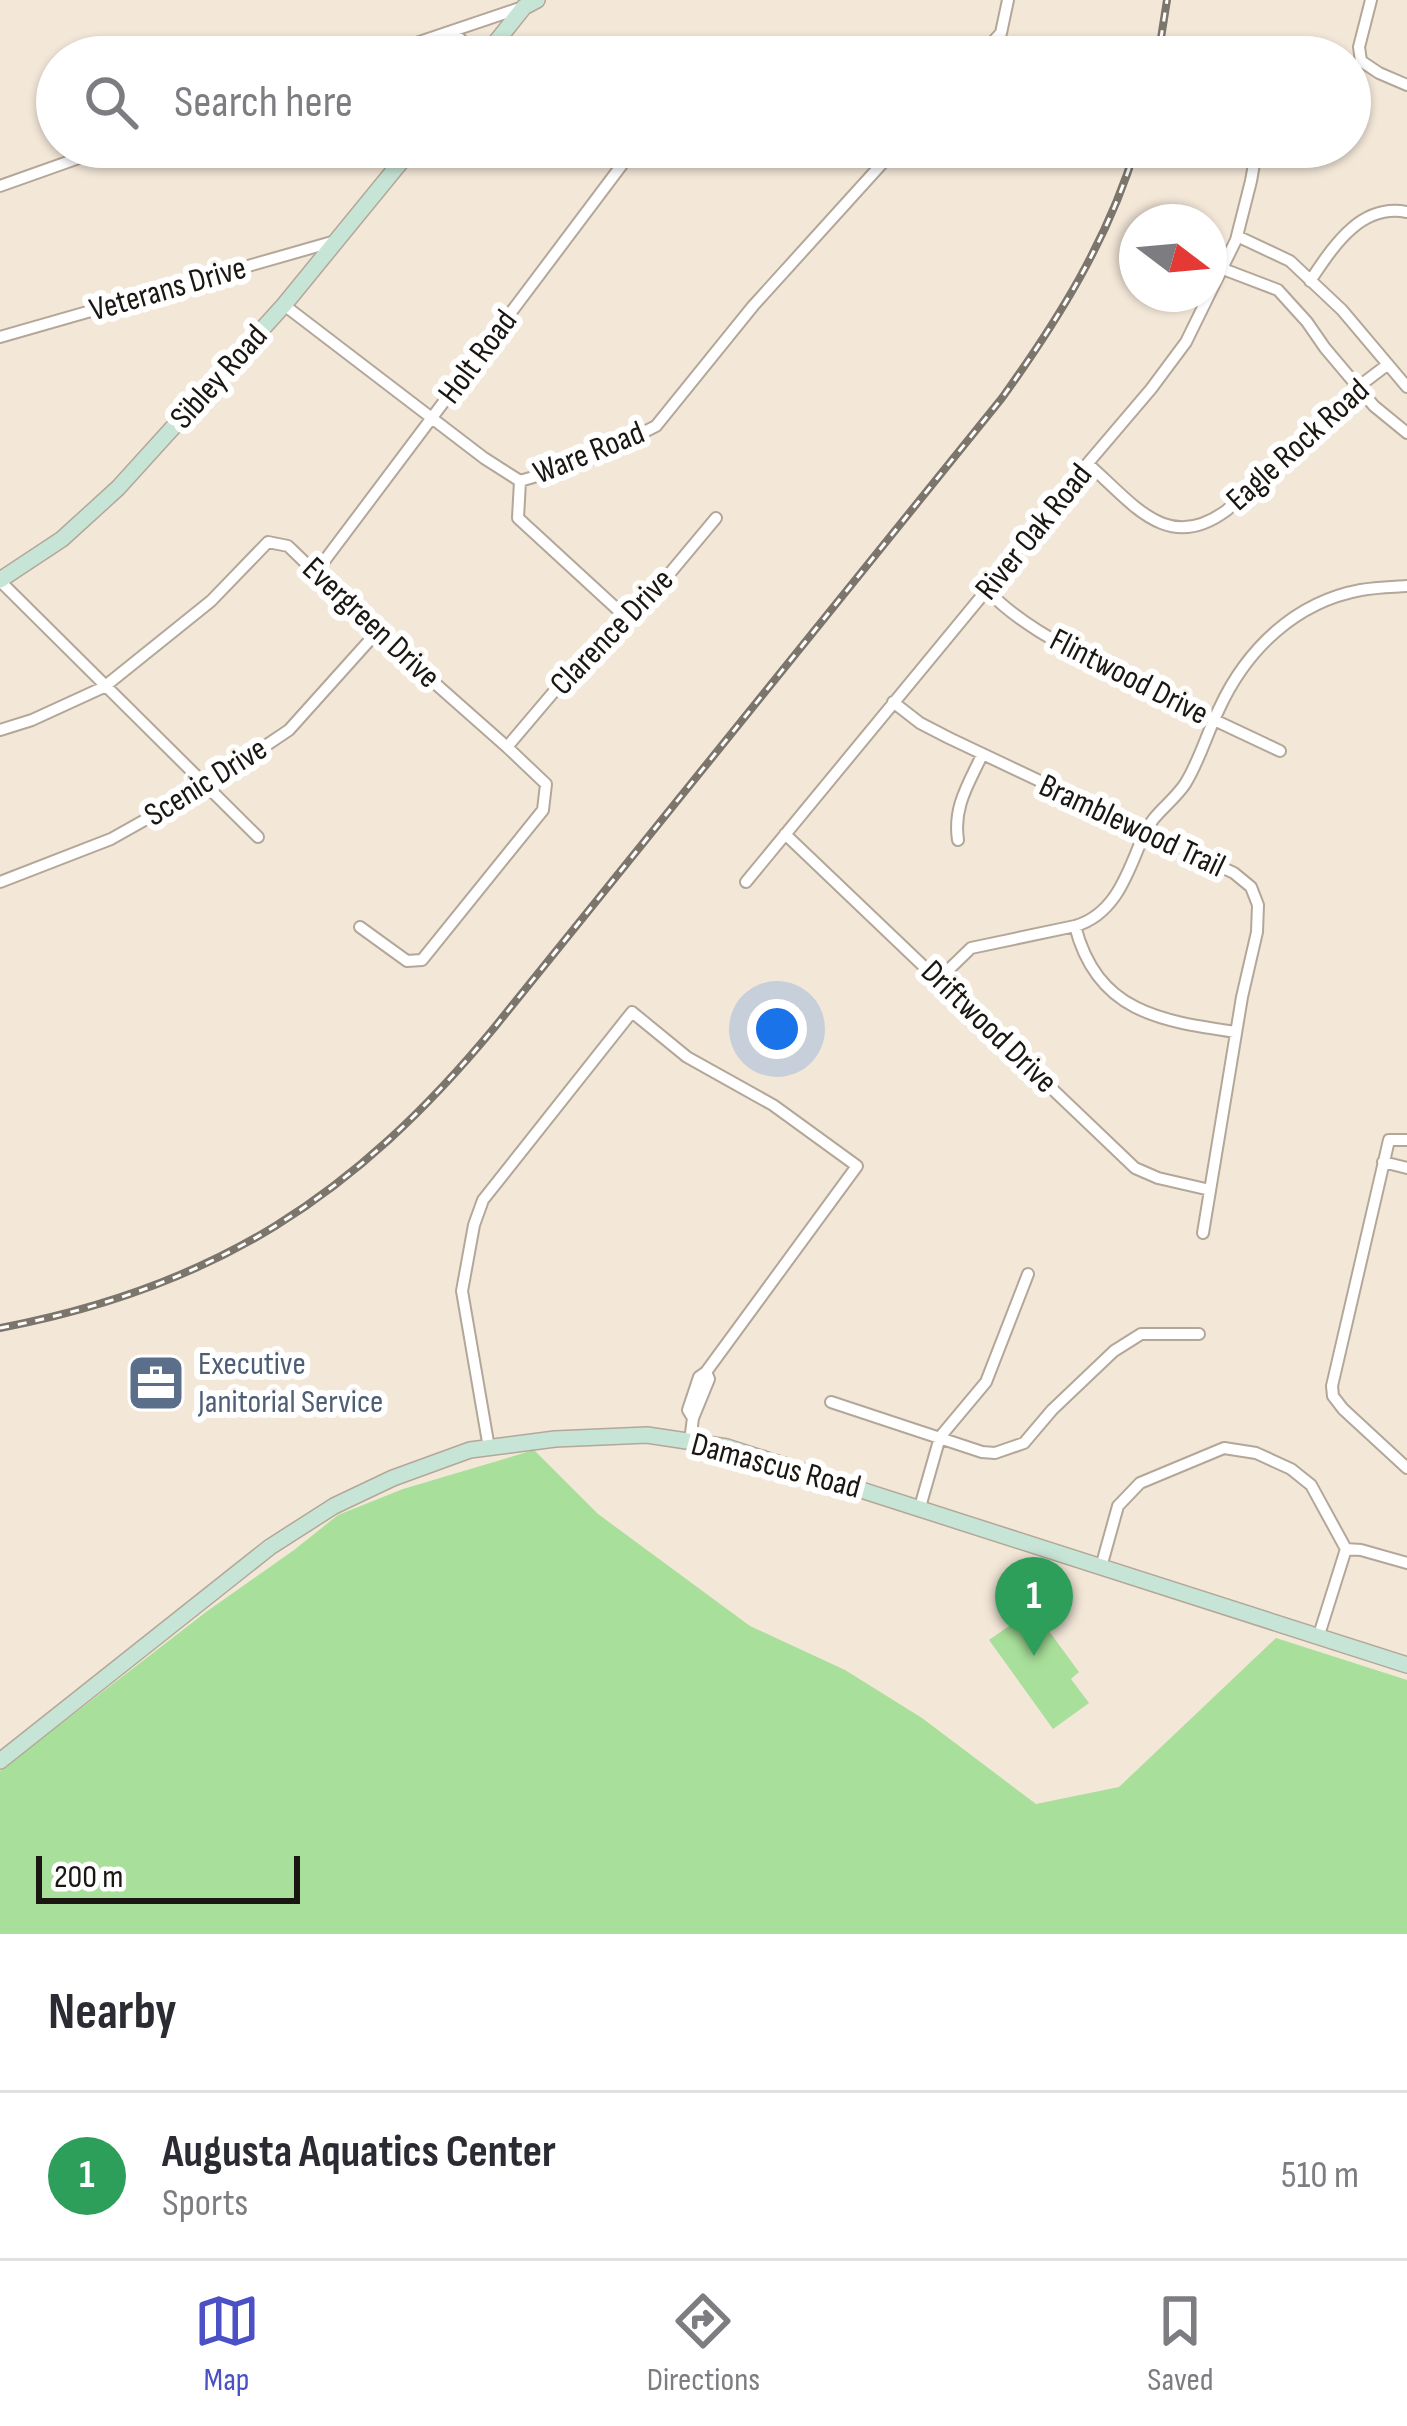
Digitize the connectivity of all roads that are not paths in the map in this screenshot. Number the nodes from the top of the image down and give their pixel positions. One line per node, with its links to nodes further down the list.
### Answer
1 (1008, 0): 8 (street)
2 (1371, 0): 9 (street)
3 (530, 3): 4 (street); 7 (street)
4 (452, 31): 5 (street); 6 (street)
5 (437, 36)
6 (458, 36)
7 (501, 36)
8 (999, 36)
9 (1362, 36)
10 (1371, 68): 11 (street)
11 (1407, 85)
12 (51, 168): 17 (street)
13 (396, 168): 20 (street, Sibley Road)
14 (620, 168): 30 (street, Holt Road)
15 (878, 168): 33 (street, Ware Road)
16 (1253, 168): 19 (street, River Oak Road)
17 (0, 186)
18 (1407, 212): 23 (street)
19 (1238, 236): 21 (street, River Oak Road); 23 (street)
20 (335, 242): 24 (street, Sibley Road); 26 (street, Veterans Drive)
21 (1227, 260)
22 (1227, 271): 28 (street)
23 (1310, 281): 27 (street)
24 (284, 305): 30 (street, Ware Road); 36 (street, Sibley Road)
25 (1201, 312): 32 (street, River Oak Road)
26 (0, 337)
27 (1387, 365): 28 (street, Eagle Rock Road); 29 (street)
28 (1358, 387): 31 (street); 32 (street, Eagle Rock Road)
29 (1407, 387)
30 (432, 418): 33 (street, Ware Road); 35 (street, Holt Road)
31 (1407, 433)
32 (1088, 464): 38 (street, River Oak Road)
33 (520, 481): 39 (street)
34 (716, 518): 39 (street, Clarence Drive)
35 (316, 572): 40 (street, Evergreen Drive); 41 (street, Evergreen Drive)
36 (0, 580): 41 (street)
37 (1407, 586): 43 (street)
38 (987, 590): 42 (street, River Oak Road); 43 (street, Flintwood Drive)
39 (630, 621): 45 (street, Clarence Drive)
40 (377, 632): 45 (street, Evergreen Drive); 48 (street, Scenic Drive)
41 (104, 687): 44 (street, Evergreen Drive); 48 (street)
42 (893, 702): 47 (street, Bramblewood Trail); 50 (street, River Oak Road)
43 (1214, 720): 46 (street, Flintwood Drive); 49 (street)
44 (0, 730)
45 (507, 747): 56 (street, Evergreen Drive)
46 (1280, 751)
47 (982, 755): 49 (street, Bramblewood Trail); 52 (street)
48 (207, 785): 51 (street); 53 (street, Scenic Drive)
49 (1145, 830): 55 (street); 58 (street, Bramblewood Trail)
50 (785, 834): 54 (street, River Oak Road); 57 (street, Driftwood Drive)
51 (257, 837)
52 (958, 840)
53 (0, 882)
54 (746, 882)
55 (1076, 926): 57 (street); 58 (street)
56 (360, 927)
57 (939, 979): 62 (street, Driftwood Drive)
58 (1236, 1032): 62 (street, Bramblewood Trail)
59 (1407, 1140): 60 (street)
60 (1383, 1162): 61 (street); 70 (street)
61 (1407, 1168)
62 (1210, 1190): 63 (street, Bramblewood Trail)
63 (1203, 1233)
64 (1028, 1274): 67 (street)
65 (1199, 1334): 67 (street)
66 (831, 1402): 67 (street)
67 (940, 1437): 71 (street)
68 (690, 1442): 69 (street, Damascus Road); 69 (street); 71 (street, Damascus Road)
69 (489, 1448): 77 (street, Damascus Road)
70 (1407, 1468)
71 (920, 1507): 74 (street, Damascus Road)
72 (1346, 1549): 73 (street); 74 (street); 75 (street)
73 (1407, 1563)
74 (1101, 1567): 75 (street, Damascus Road)
75 (1318, 1638): 76 (street, Damascus Road)
76 (1407, 1665)
77 (0, 1761)

